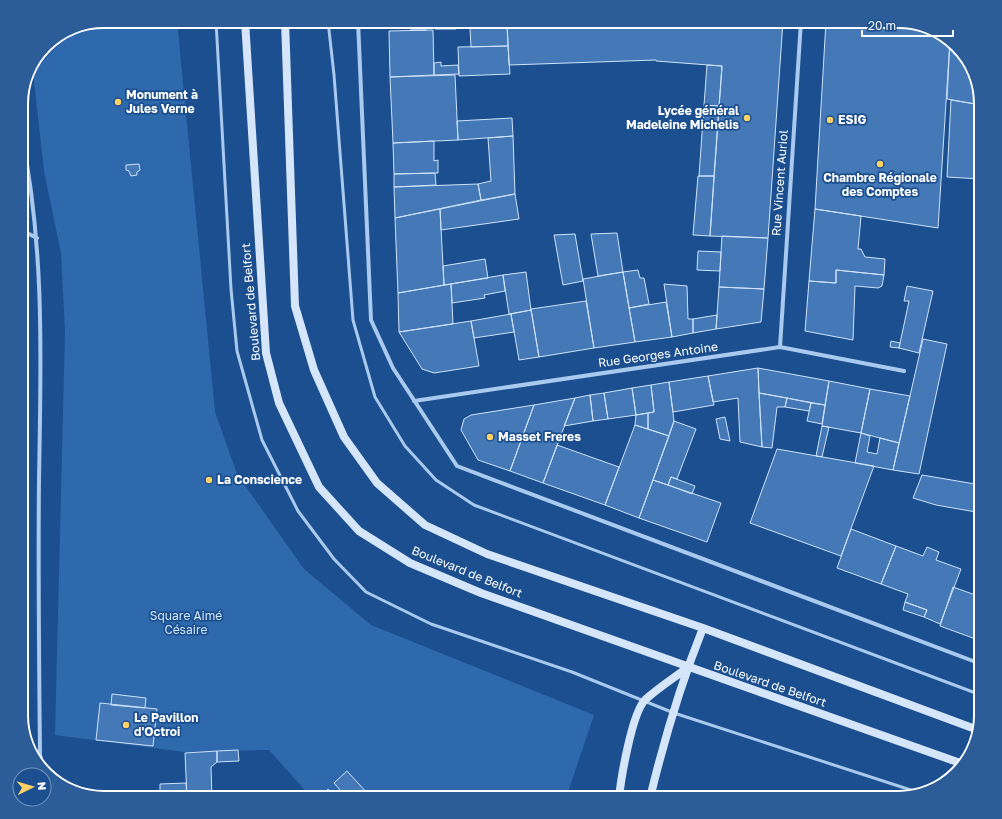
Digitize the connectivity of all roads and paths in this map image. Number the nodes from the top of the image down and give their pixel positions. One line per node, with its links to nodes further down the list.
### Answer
1 (216, 28): 17 (lane)
2 (245, 28): 15 (main road, Boulevard de Belfort)
3 (284, 28): 13 (main road, Boulevard de Belfort)
4 (329, 28): 16 (lane)
5 (358, 28): 12 (street)
6 (801, 28): 10 (street, Rue Vincent Auriol)
7 (28, 169): 9 (street)
8 (28, 234): 9 (street)
9 (37, 238): 20 (street)
10 (780, 347): 11 (street, Rue Georges Antoine); 12 (street, Rue Georges Antoine)
11 (904, 371)
12 (414, 401): 14 (street)
13 (703, 628): 15 (main road); 19 (main road, Boulevard de Belfort)
14 (974, 661)
15 (688, 668): 17 (main road); 18 (main road); 21 (main road, Boulevard de Belfort)
16 (974, 692)
17 (644, 701): 18 (lane); 23 (main road)
18 (674, 712): 22 (lane); 24 (main road)
19 (973, 728)
20 (40, 755)
21 (957, 762)
22 (911, 790)
23 (620, 791)
24 (652, 791)

